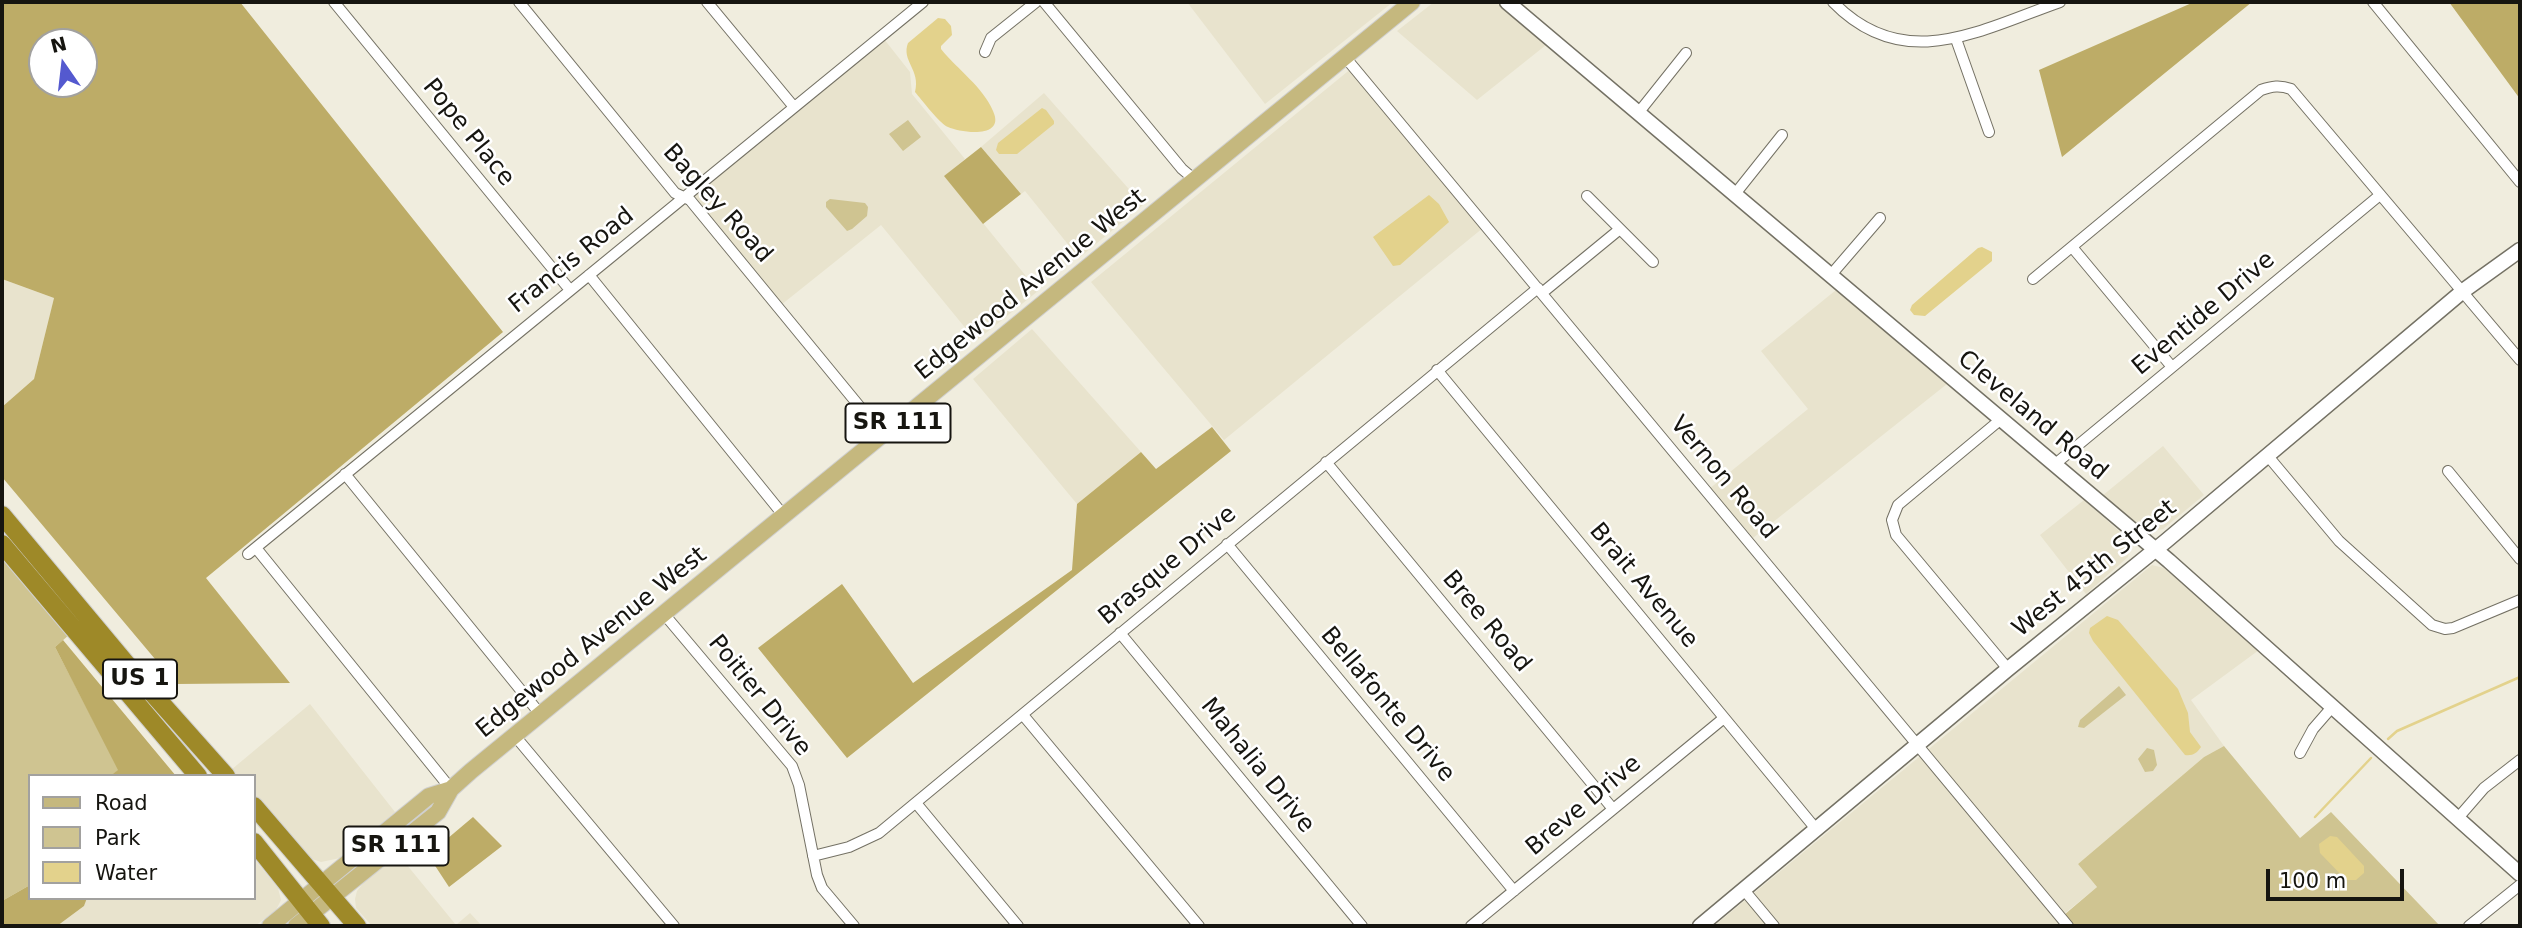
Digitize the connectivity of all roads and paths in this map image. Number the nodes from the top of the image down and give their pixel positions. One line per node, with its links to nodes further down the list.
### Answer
1 (334, 2): 35 (street, Pope Place)
2 (519, 2): 25 (street, Bagley Road)
3 (708, 2): 16 (street)
4 (923, 2): 16 (street, Francis Road)
5 (1036, 2): 13 (street)
6 (1044, 2): 20 (street)
7 (1412, 2): 15 (main road, Edgewood Avenue West / SR 111)
8 (1507, 2): 17 (street, Cleveland Road)
9 (1833, 2): 12 (street)
10 (2060, 2): 12 (street)
11 (2373, 2): 21 (street)
12 (1956, 39): 18 (street)
13 (985, 52)
14 (1686, 53): 17 (street)
15 (1345, 57): 20 (main road, Edgewood Avenue West / SR 111); 36 (street, Vernon Road)
16 (794, 107): 25 (street, Francis Road)
17 (1639, 112): 22 (street, Cleveland Road)
18 (1989, 132)
19 (1782, 135): 22 (street)
20 (1195, 180): 41 (main road, Edgewood Avenue West / SR 111)
21 (2520, 182)
22 (1735, 194): 32 (street, Cleveland Road)
23 (2380, 195): 28 (street); 34 (street); 38 (street, Eventide Drive)
24 (1587, 196): 27 (street)
25 (683, 197): 31 (street, Francis Road); 41 (street, Bagley Road)
26 (1880, 218): 32 (street)
27 (1620, 229): 30 (street); 36 (street, Brasque Drive)
28 (2072, 247): 33 (street); 38 (street)
29 (2520, 250): 34 (street, West 45th Street)
30 (1653, 262)
31 (589, 275): 35 (street, Francis Road); 48 (street)
32 (1830, 276): 40 (street, Cleveland Road)
33 (2033, 279)
34 (2459, 287): 37 (street); 42 (street, West 45th Street)
35 (570, 290): 46 (street, Francis Road)
36 (1540, 291): 39 (street, Brasque Drive); 62 (street, Vernon Road)
37 (2520, 360)
38 (2172, 367): 44 (street, Eventide Drive)
39 (1437, 370): 43 (street, Brasque Drive); 60 (street, Brait Avenue)
40 (2000, 420): 44 (street, Cleveland Road); 56 (street)
41 (883, 435): 48 (main road, Edgewood Avenue West / SR 111)
42 (2267, 455): 51 (street, West 45th Street); 53 (street)
43 (1326, 462): 50 (street, Brasque Drive); 70 (street, Bree Road)
44 (2054, 465): 51 (street, Cleveland Road)
45 (2448, 471): 52 (street)
46 (345, 474): 58 (street); 67 (street, Francis Road)
47 (2, 514): 66 (highway, US 1)
48 (784, 516): 54 (main road, Edgewood Avenue West / SR 111)
49 (2, 544): 65 (highway, US 1)
50 (1227, 544): 55 (street, Brasque Drive); 79 (street, Bellafonte Drive)
51 (2155, 550): 56 (street, West 45th Street); 57 (street, Cleveland Road)
52 (2520, 559)
53 (2520, 600)
54 (664, 614): 58 (main road, Edgewood Avenue West / SR 111); 74 (street, Poitier Drive)
55 (1120, 633): 59 (street, Brasque Drive); 88 (street, Mahalia Drive)
56 (2008, 669): 62 (street, West 45th Street)
57 (2333, 706): 63 (street); 71 (street, Cleveland Road)
58 (541, 715): 61 (main road, Edgewood Avenue West / SR 111)
59 (1023, 715): 68 (street, Brasque Drive); 87 (street)
60 (1724, 718): 70 (street, Breve Drive); 72 (street, Brait Avenue)
61 (515, 736): 67 (main road, Edgewood Avenue West / SR 111); 84 (street)
62 (1918, 746): 72 (street, West 45th Street); 92 (street, Vernon Road)
63 (2300, 753)
64 (2520, 760): 71 (street)
65 (196, 774)
66 (224, 774)
67 (451, 789): 78 (main road, Edgewood Avenue West / SR 111)
68 (916, 803): 74 (street, Brasque Drive); 86 (street)
69 (256, 808): 78 (highway)
70 (1613, 809): 79 (street, Breve Drive)
71 (2458, 818): 75 (street, Cleveland Road)
72 (1816, 829): 77 (street, West 45th Street)
73 (256, 845): 80 (highway)
74 (813, 856): 85 (street, Poitier Drive)
75 (2520, 874)
76 (2520, 885): 93 (street)
77 (1744, 890): 90 (street, West 45th Street); 91 (street)
78 (328, 891): 80 (main road, SR 111); 83 (highway)
79 (1514, 891): 89 (street, Breve Drive)
80 (311, 914): 81 (main road, SR 111); 82 (main road, SR 111)
81 (270, 926)
82 (296, 926)
83 (357, 926)
84 (674, 926)
85 (854, 926)
86 (1018, 926)
87 (1199, 926)
88 (1362, 926)
89 (1471, 926)
90 (1700, 926)
91 (1774, 926)
92 (2067, 926)
93 (2469, 926)

